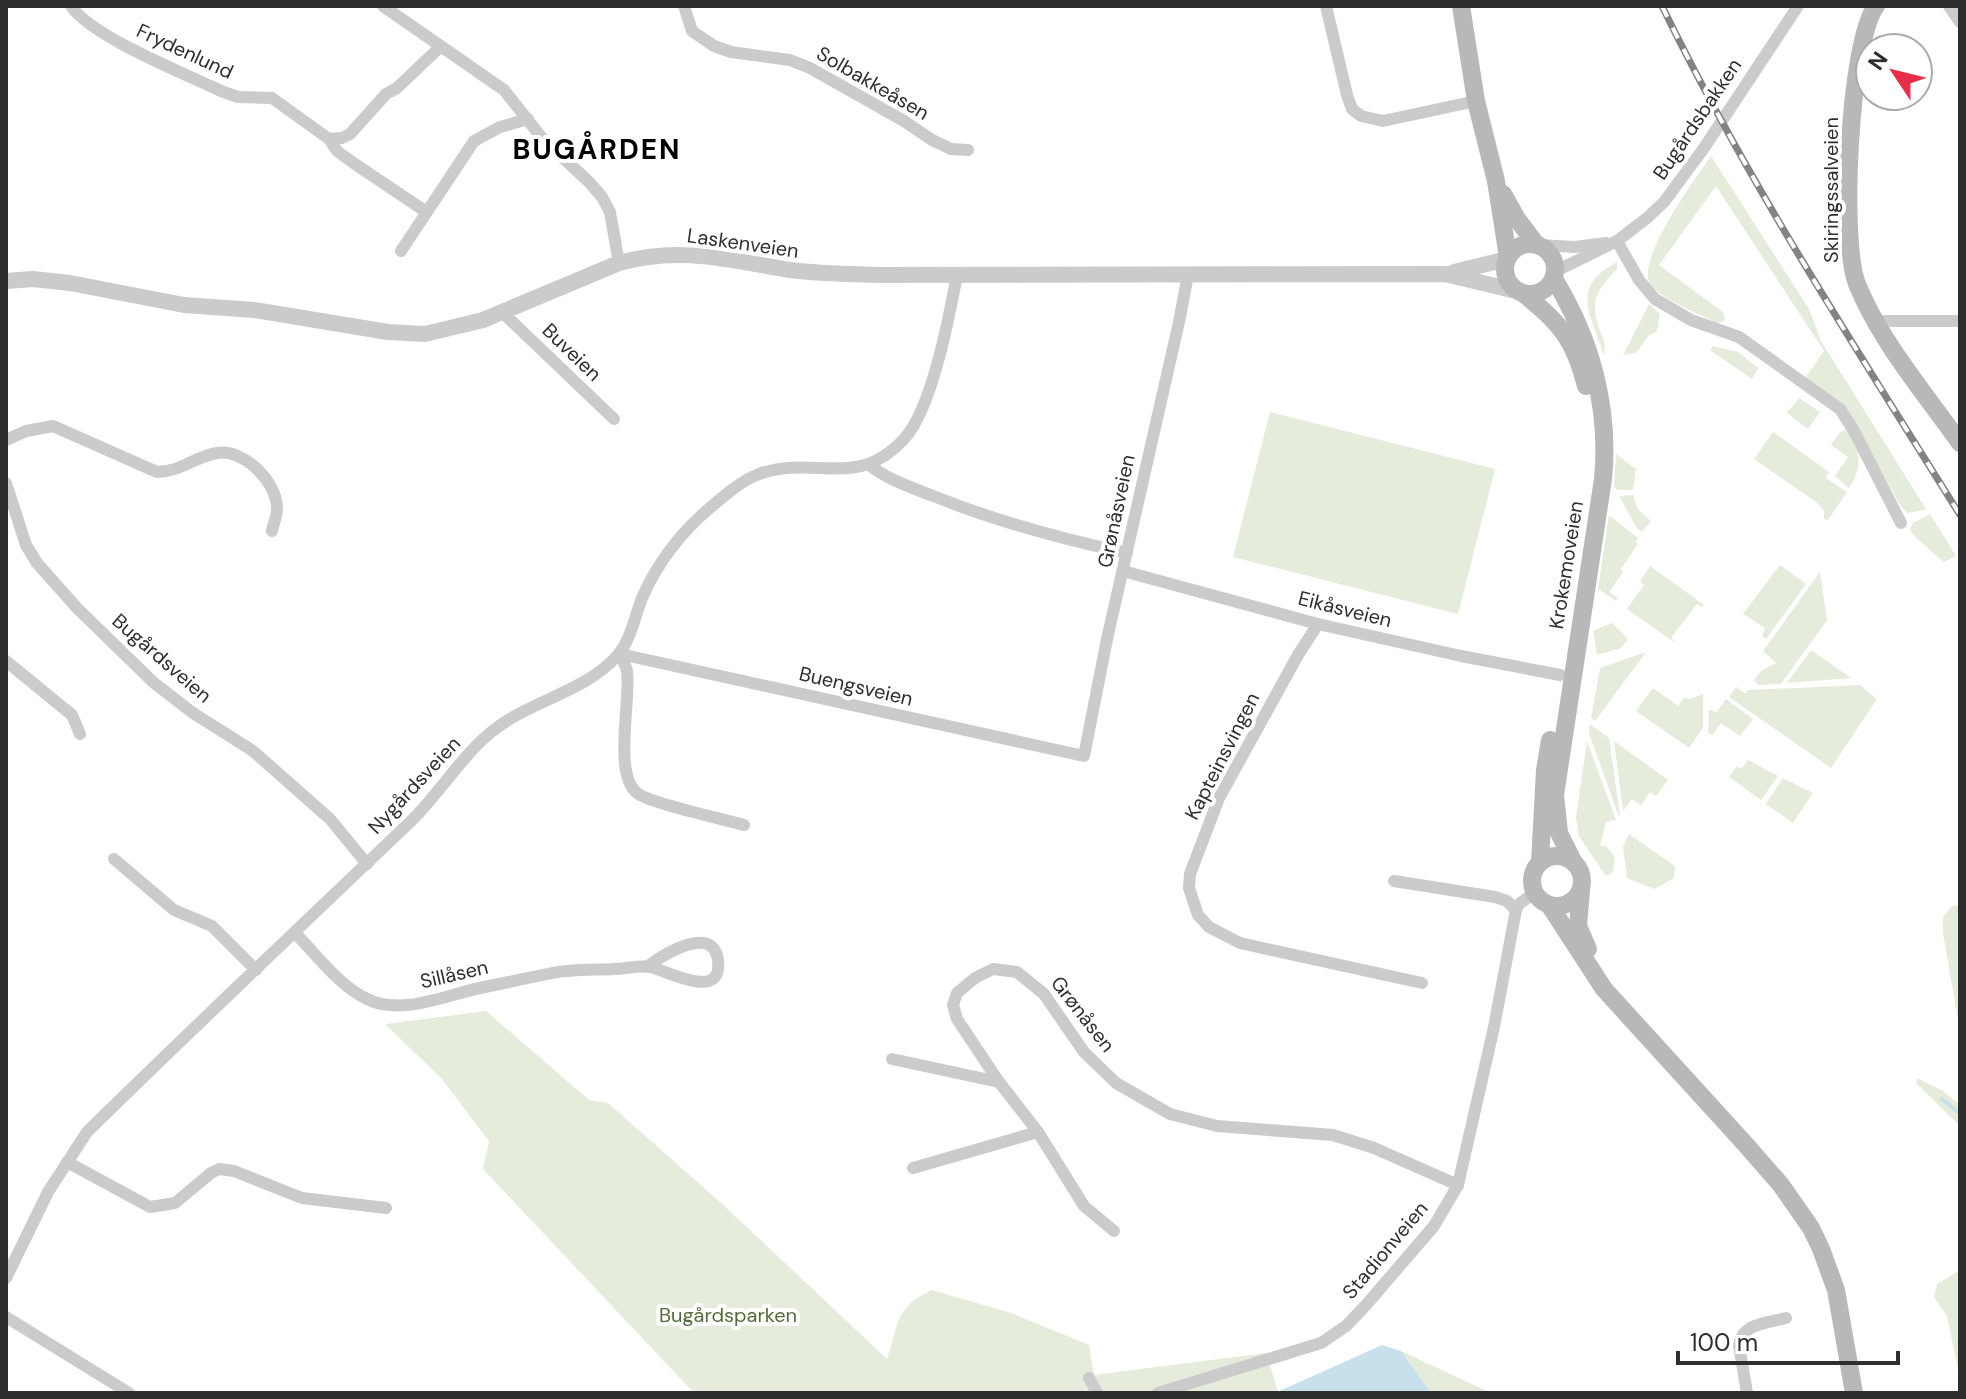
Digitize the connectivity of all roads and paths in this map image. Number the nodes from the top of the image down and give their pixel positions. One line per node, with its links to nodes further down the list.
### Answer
1 (71, 6): 14 (street, Frydenlund)
2 (383, 6): 9 (street)
3 (684, 6): 15 (street, Solbakkeåsen)
4 (1326, 6): 12 (street)
5 (1461, 6): 12 (main road)
6 (1876, 6): 30 (main road, Skiringssalveien)
7 (1949, 6): 10 (street)
8 (1796, 7): 18 (street, Bugårdsbakken)
9 (399, 10): 11 (street)
10 (1960, 22)
11 (440, 47): 13 (street); 14 (street)
12 (1476, 101): 16 (main road)
13 (528, 119): 17 (street); 22 (street)
14 (329, 139): 17 (street, Frydenlund)
15 (968, 150)
16 (1496, 181): 19 (main road); 21 (main road)
17 (425, 211): 20 (street)
18 (1615, 241): 19 (street); 26 (street, Bugårdsbakken); 37 (street)
19 (1537, 245): 21 (main road); 26 (main road)
20 (401, 251)
21 (1507, 258): 23 (street, Laskenveien); 28 (main road)
22 (619, 263): 24 (street, Laskenveien); 29 (street, Laskenveien)
23 (1445, 274): 25 (street, Laskenveien); 28 (street, Laskenveien)
24 (957, 275): 25 (street, Laskenveien); 35 (street)
25 (1188, 275): 39 (street, Grønåsveien)
26 (1555, 275): 28 (main road); 50 (main road, Krokemoveien)
27 (6, 281): 29 (street, Laskenveien)
28 (1521, 293): 44 (main road, Krokemoveien)
29 (503, 313): 32 (street, Buveien)
30 (1876, 321): 31 (street); 34 (main road, Skiringssalveien)
31 (1960, 321)
32 (614, 419)
33 (6, 440): 38 (street)
34 (1960, 443)
35 (869, 465): 39 (street); 42 (street, Nygårdsveien)
36 (6, 483): 51 (street, Bugårdsveien)
37 (1901, 523)
38 (272, 531)
39 (1127, 553): 40 (street, Grønåsveien)
40 (1123, 571): 41 (street, Eikåsveien); 46 (street, Grønåsveien)
41 (1318, 624): 44 (street, Eikåsveien); 60 (street, Kapteinsvingen)
42 (620, 654): 46 (street, Buengsveien); 47 (street); 51 (street, Nygårdsveien)
43 (6, 661): 45 (street)
44 (1560, 675): 49 (main road, Krokemoveien)
45 (80, 734)
46 (1084, 756)
47 (744, 825)
48 (114, 859): 59 (street)
49 (1540, 862): 50 (main road); 54 (main road, Krokemoveien)
50 (1574, 863): 53 (main road, Krokemoveien)
51 (367, 864): 57 (street, Nygårdsveien)
52 (1394, 881): 56 (street)
53 (1581, 890): 55 (main road); 61 (main road, Krokemoveien)
54 (1534, 893): 55 (main road, Krokemoveien); 56 (street)
55 (1550, 906): 61 (main road, Krokemoveien)
56 (1516, 910): 67 (street, Stadionveien)
57 (295, 933): 58 (street, Sillåsen); 59 (street, Nygårdsveien)
58 (648, 966): 58 (street, Sillåsen)
59 (256, 970): 65 (street, Nygårdsveien)
60 (1422, 983)
61 (1604, 989): 78 (main road, Krokemoveien)
62 (892, 1059): 63 (street)
63 (999, 1082): 64 (street, Grønåsen); 67 (street, Grønåsen)
64 (1038, 1132): 66 (street); 69 (street, Grønåsen)
65 (67, 1162): 68 (street); 70 (street, Nygårdsveien)
66 (913, 1168)
67 (1458, 1185): 76 (street, Stadionveien)
68 (386, 1208)
69 (1114, 1231)
70 (6, 1278)
71 (6, 1317): 74 (street)
72 (1786, 1318): 77 (street)
73 (1089, 1378): 75 (street)
74 (129, 1393)
75 (1097, 1393)
76 (1158, 1393)
77 (1747, 1393)
78 (1854, 1393)

